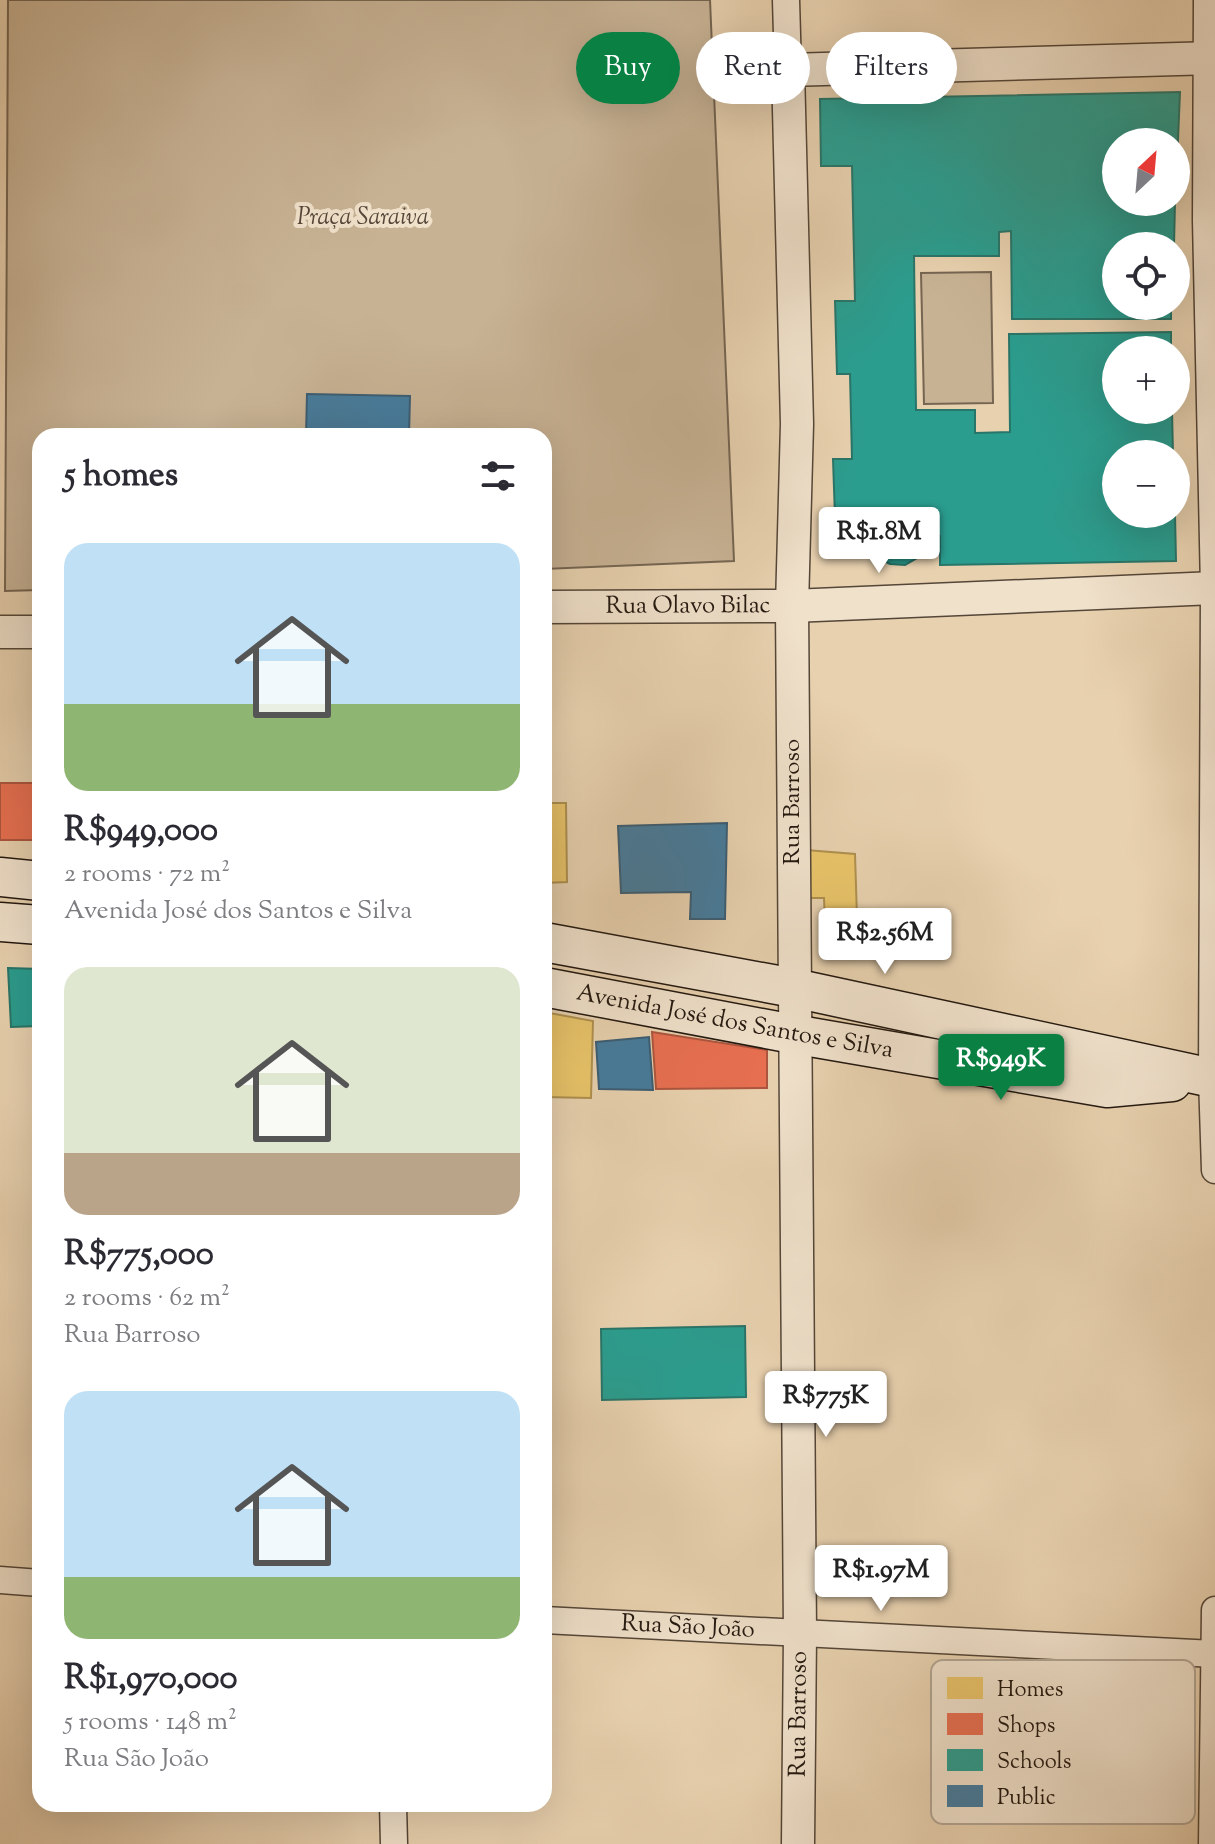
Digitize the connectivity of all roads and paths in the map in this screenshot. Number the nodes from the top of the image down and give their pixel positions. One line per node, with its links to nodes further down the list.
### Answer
1 (786, 0): 3 (street, Rua Barroso)
2 (1207, 0): 4 (street)
3 (787, 32)
4 (1212, 58): 5 (street); 7 (street)
5 (810, 69)
6 (789, 104): 8 (street, Rua Barroso)
7 (1214, 588): 8 (street, Rua Olavo Bilac); 20 (street)
8 (792, 606): 9 (street, Rua Olavo Bilac); 17 (street, Rua Barroso)
9 (552, 607)
10 (0, 632): 11 (street)
11 (32, 632)
12 (0, 877): 13 (main road)
13 (32, 880)
14 (0, 922): 15 (main road)
15 (32, 924)
16 (552, 943): 17 (main road, Avenida José dos Santos e Silva)
17 (794, 988): 19 (street, Rua Barroso); 20 (main road, Avenida José dos Santos e Silva)
18 (552, 989): 19 (main road, Avenida José dos Santos e Silva)
19 (793, 1034): 20 (main road, Avenida José dos Santos e Silva); 26 (street, Rua Barroso)
20 (1214, 1078): 21 (street)
21 (1215, 1170)
22 (0, 1580): 23 (street)
23 (32, 1582)
24 (1215, 1610): 27 (street)
25 (552, 1620): 26 (street, Rua São João)
26 (800, 1634): 27 (street, Rua São João); 30 (street, Rua Barroso)
27 (1214, 1654): 31 (street)
28 (393, 1812): 29 (street)
29 (394, 1844)
30 (798, 1844)
31 (1212, 1844)

